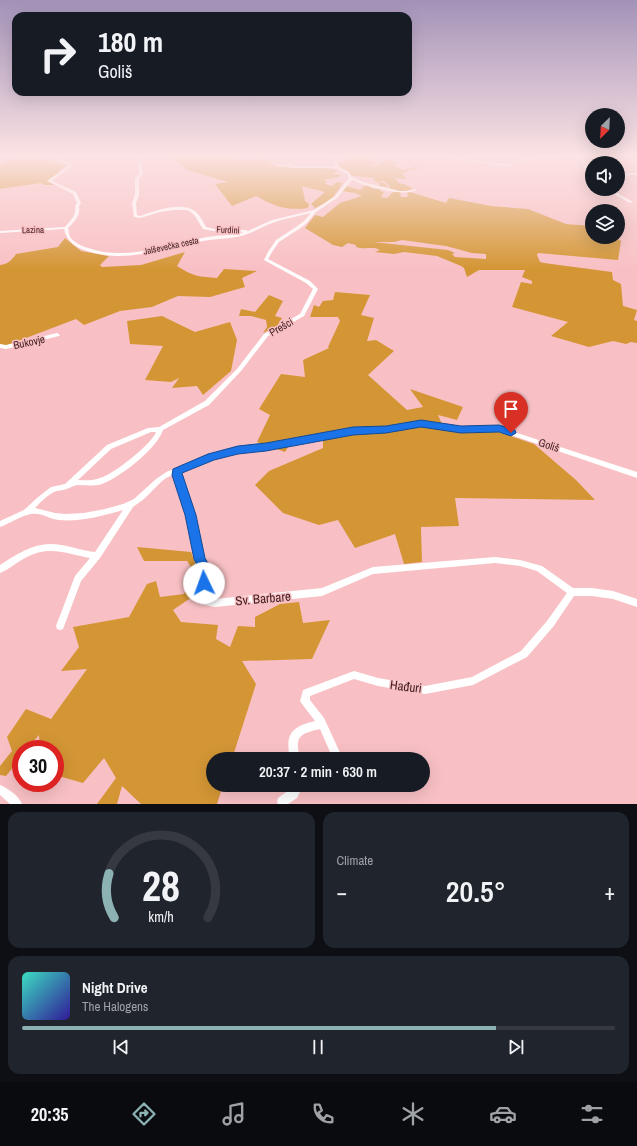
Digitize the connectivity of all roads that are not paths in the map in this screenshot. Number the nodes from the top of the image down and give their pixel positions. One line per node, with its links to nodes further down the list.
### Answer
1 (75, 194): 7 (street)
2 (137, 194): 8 (street, Furdini)
3 (339, 194): 6 (street, Jalševečka cesta)
4 (620, 196): 5 (street)
5 (631, 202)
6 (315, 211): 8 (street, Jalševečka cesta); 12 (street, Prešci)
7 (66, 228): 8 (street, Jalševečka cesta); 9 (street, Lazina)
8 (252, 231)
9 (0, 232)
10 (57, 335): 11 (street, Bukovje)
11 (0, 346)
12 (160, 429): 15 (street, Prešci); 15 (street, Prešci)
13 (177, 472): 14 (street, Goliš); 16 (street); 21 (street, Sv. Barbare)
14 (637, 475)
15 (67, 486): 17 (street, Prešci)
16 (131, 504): 17 (street); 19 (street)
17 (26, 513): 18 (street)
18 (0, 524)
19 (97, 556): 20 (street); 23 (street)
20 (0, 569)
21 (572, 592): 22 (street); 24 (street, Hađuri)
22 (637, 603)
23 (60, 626)
24 (322, 724): 25 (street); 26 (street, Hađuri)
25 (294, 752)
26 (335, 752)
27 (0, 790): 30 (street)
28 (294, 792): 29 (street)
29 (282, 802)
30 (17, 804)

